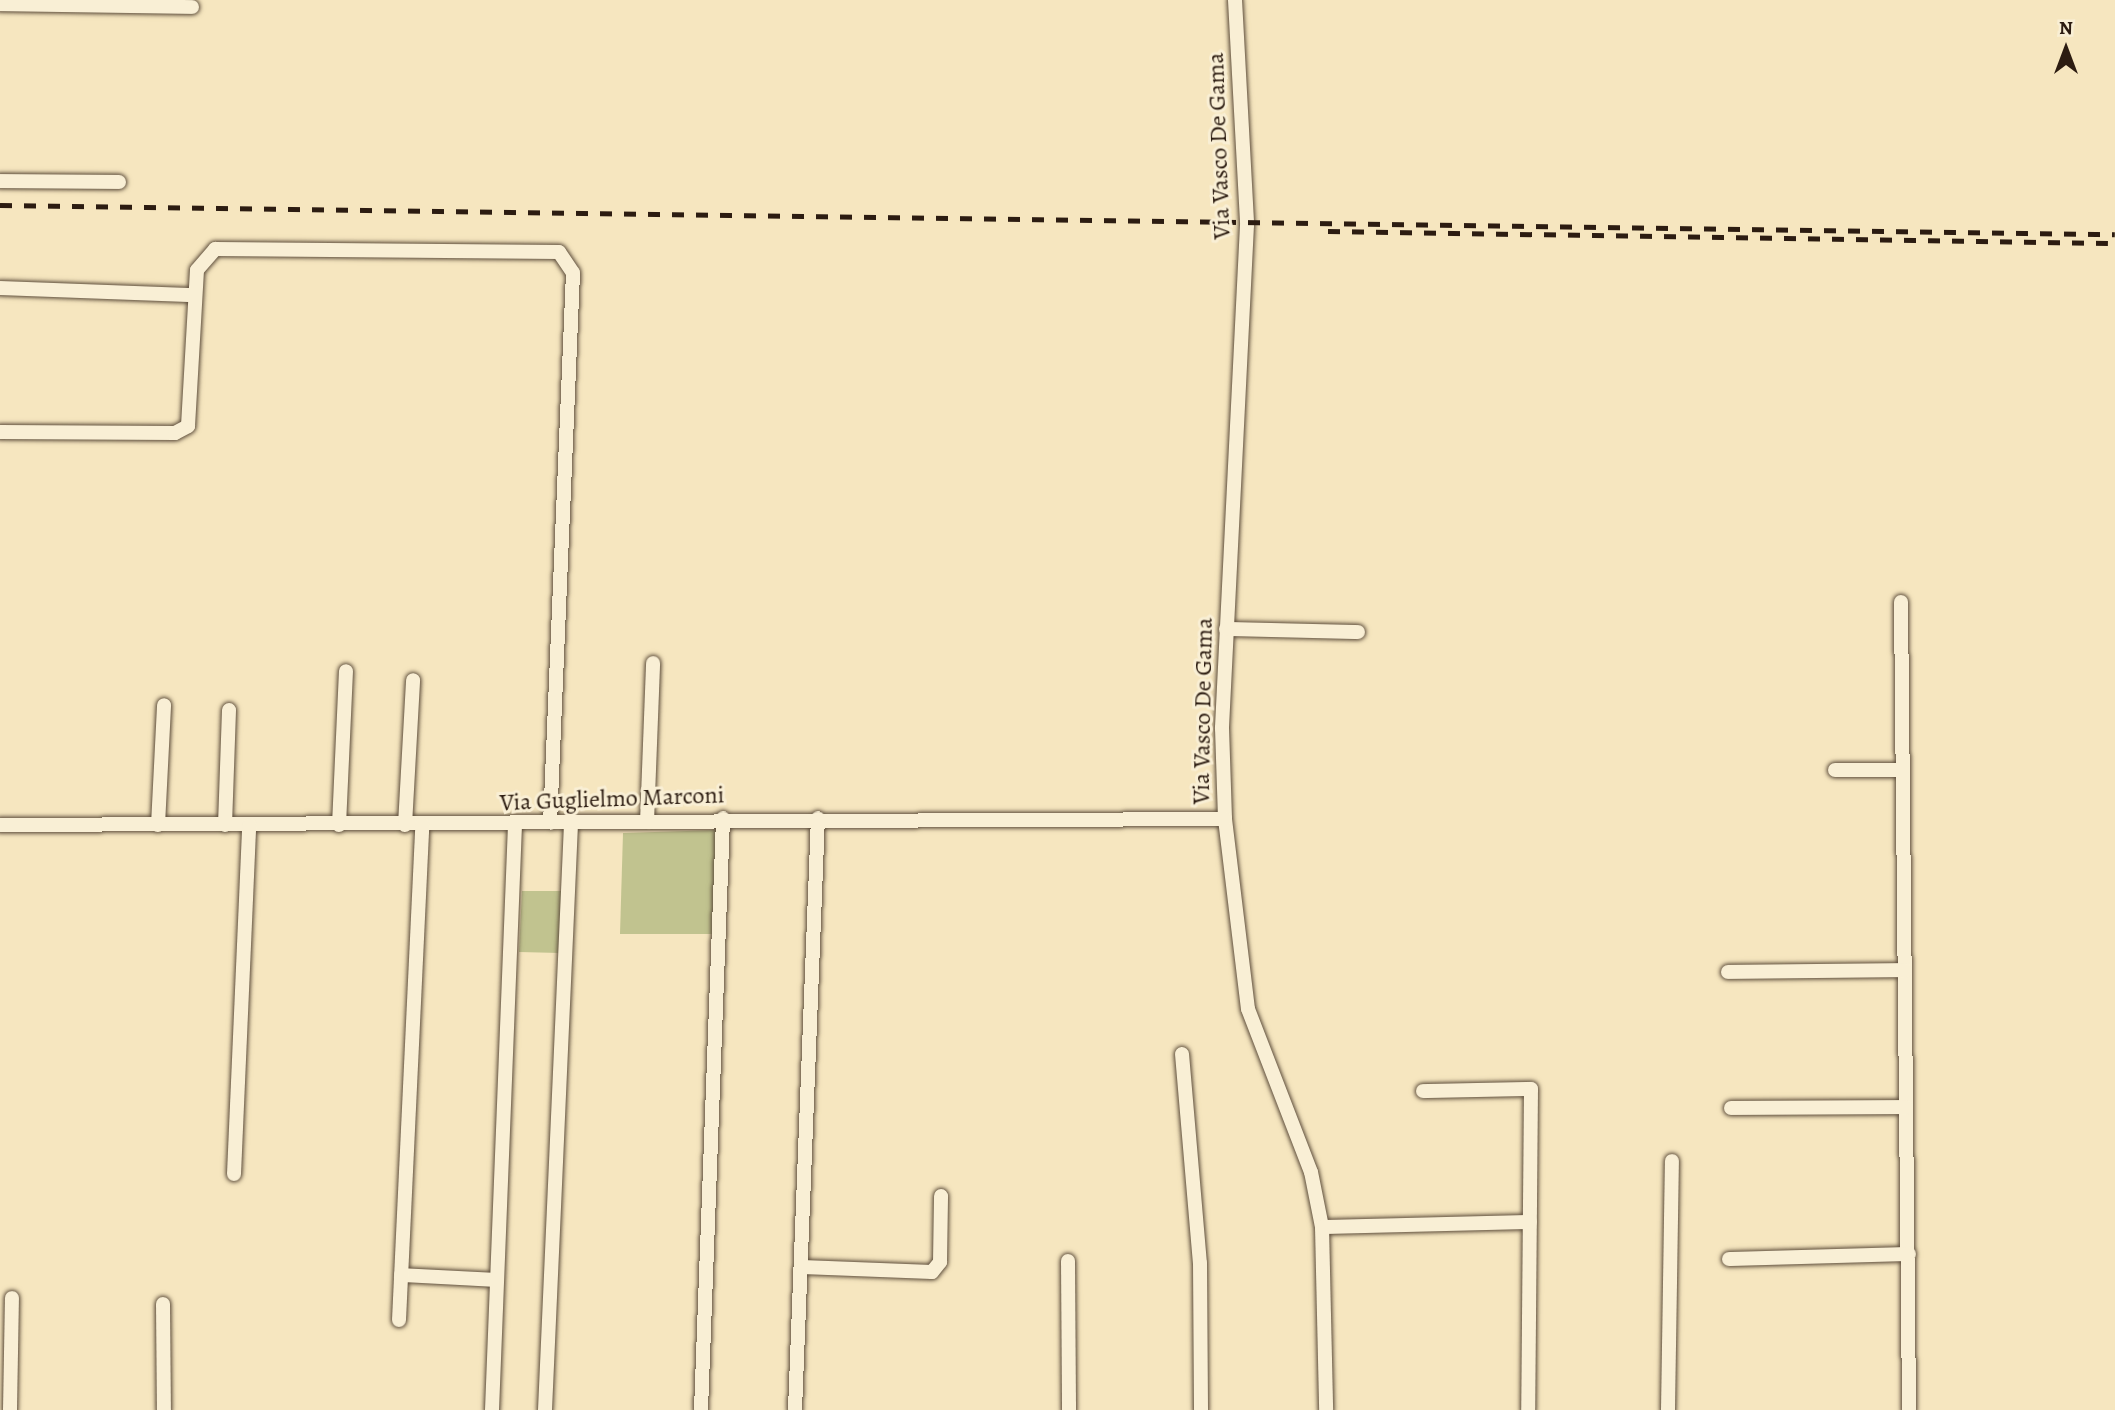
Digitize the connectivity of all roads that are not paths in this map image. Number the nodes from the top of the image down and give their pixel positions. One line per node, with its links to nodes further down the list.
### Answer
1 (1236, 0): 10 (street, Via Vasco De Gama)
2 (0, 4): 3 (street)
3 (192, 7)
4 (0, 181): 5 (street)
5 (119, 182)
6 (0, 288): 7 (street)
7 (195, 295): 8 (street); 23 (street)
8 (0, 432)
9 (1901, 601): 18 (street)
10 (1226, 629): 11 (street); 21 (street, Via Vasco De Gama)
11 (1358, 632)
12 (653, 663): 22 (street)
13 (346, 671): 29 (street)
14 (413, 680): 30 (street)
15 (164, 705): 26 (street)
16 (229, 709): 27 (street)
17 (1835, 770): 18 (street)
18 (1903, 770): 33 (street)
19 (723, 818): 20 (street, Via Guglielmo Marconi); 22 (street, Via Guglielmo Marconi); 57 (street)
20 (818, 818): 21 (street, Via Guglielmo Marconi); 47 (street)
21 (1225, 819): 43 (street, Via Vasco De Gama)
22 (647, 822): 24 (street, Via Guglielmo Marconi)
23 (550, 823): 24 (street, Via Guglielmo Marconi); 32 (street, Via Guglielmo Marconi)
24 (572, 824): 56 (street)
25 (0, 825): 26 (street, Via Guglielmo Marconi)
26 (158, 825): 27 (street, Via Guglielmo Marconi)
27 (225, 825): 28 (street, Via Guglielmo Marconi)
28 (249, 825): 29 (street, Via Guglielmo Marconi); 40 (street)
29 (339, 825): 30 (street, Via Guglielmo Marconi)
30 (405, 825): 31 (street, Via Guglielmo Marconi)
31 (422, 825): 32 (street, Via Guglielmo Marconi); 48 (street)
32 (515, 825): 49 (street)
33 (1905, 970): 34 (street); 37 (street)
34 (1728, 972)
35 (1182, 1054): 60 (street)
36 (1423, 1091): 42 (street)
37 (1906, 1107): 38 (street); 44 (street)
38 (1731, 1108)
39 (1672, 1161): 63 (street)
40 (234, 1174)
41 (941, 1196): 47 (street)
42 (1530, 1222): 43 (street); 62 (street)
43 (1322, 1227): 61 (street, Via Vasco De Gama)
44 (1909, 1254): 45 (street); 64 (street)
45 (1729, 1259)
46 (1068, 1261): 59 (street)
47 (802, 1267): 58 (street)
48 (401, 1275): 49 (street); 52 (street)
49 (495, 1280): 55 (street)
50 (12, 1298): 53 (street)
51 (163, 1304): 54 (street)
52 (399, 1320)
53 (10, 1410)
54 (164, 1410)
55 (492, 1410)
56 (545, 1410)
57 (701, 1410)
58 (795, 1410)
59 (1069, 1410)
60 (1201, 1410)
61 (1326, 1410)
62 (1528, 1410)
63 (1668, 1410)
64 (1909, 1410)

